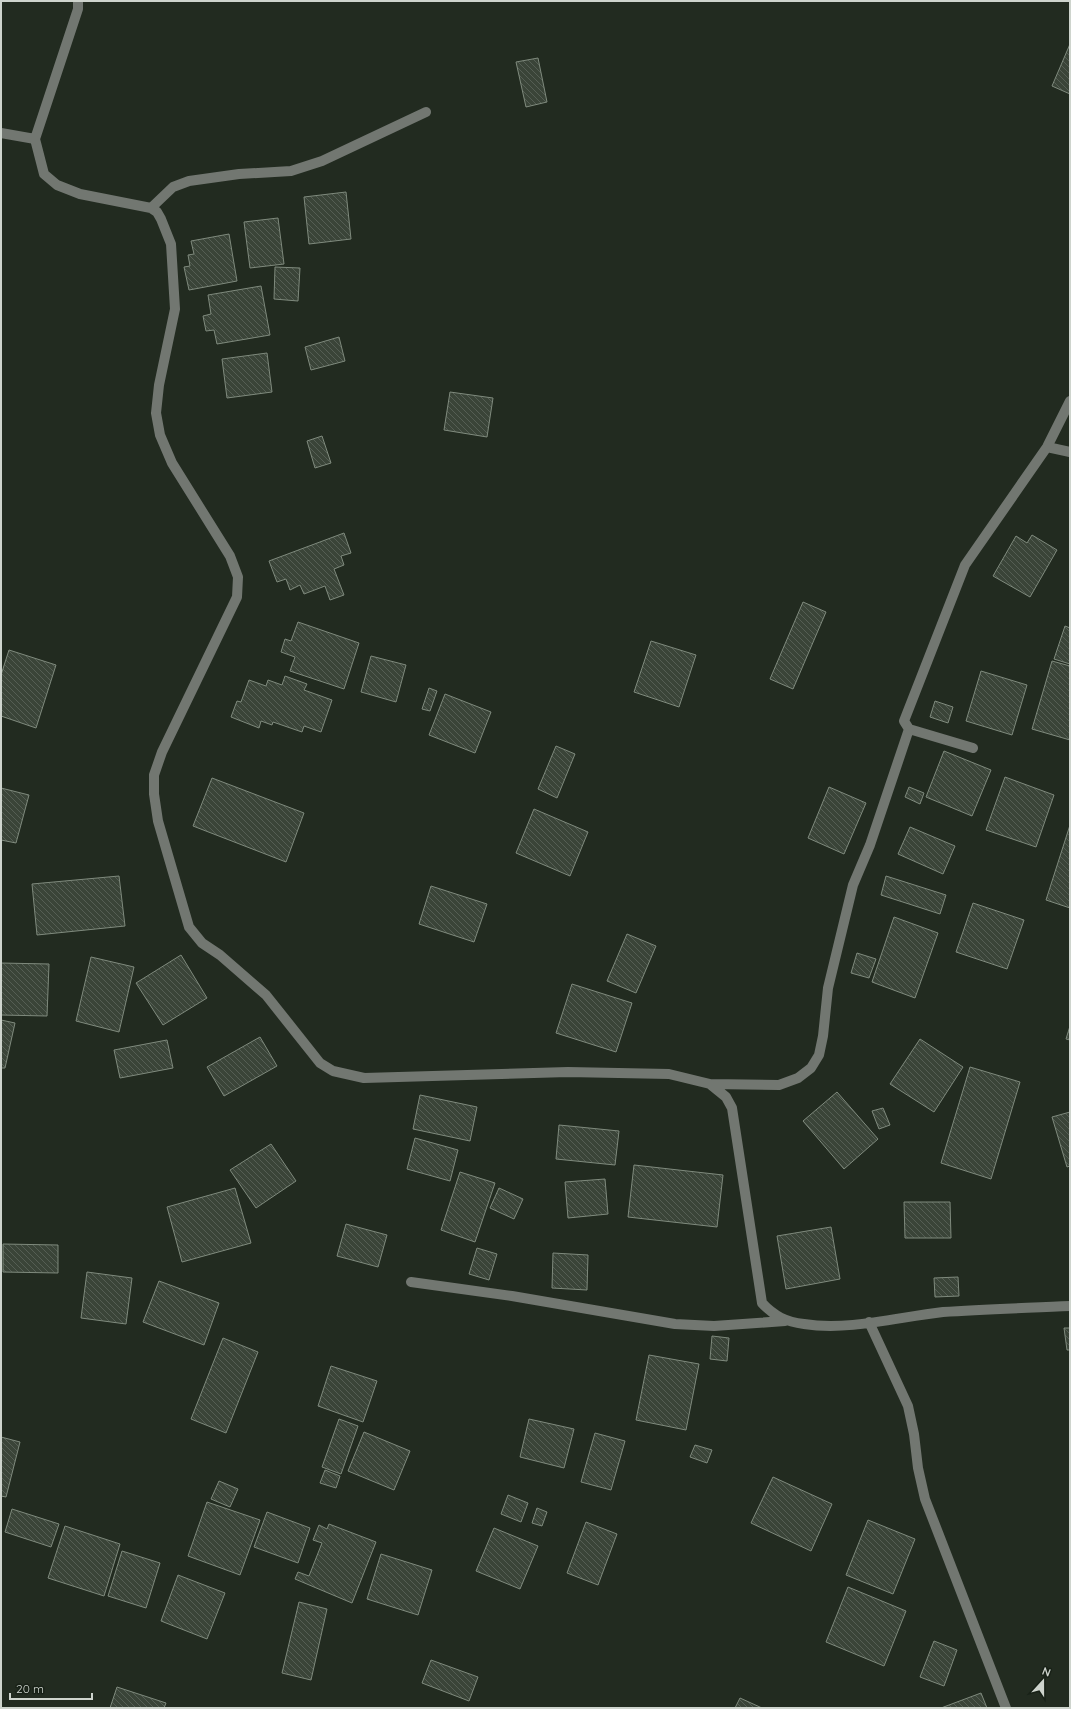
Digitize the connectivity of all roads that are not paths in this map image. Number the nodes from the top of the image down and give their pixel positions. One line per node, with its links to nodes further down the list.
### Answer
1 (78, 1): 4 (street)
2 (426, 112): 5 (street)
3 (1, 133): 4 (street)
4 (35, 139): 5 (street)
5 (151, 208): 11 (street)
6 (1070, 401): 7 (street)
7 (1046, 447): 8 (street); 9 (street)
8 (1070, 452)
9 (909, 729): 10 (street); 11 (street)
10 (973, 748)
11 (710, 1084): 14 (street)
12 (411, 1282): 14 (street)
13 (1070, 1306): 15 (street)
14 (785, 1320): 15 (street)
15 (869, 1322): 16 (street)
16 (1006, 1708)

